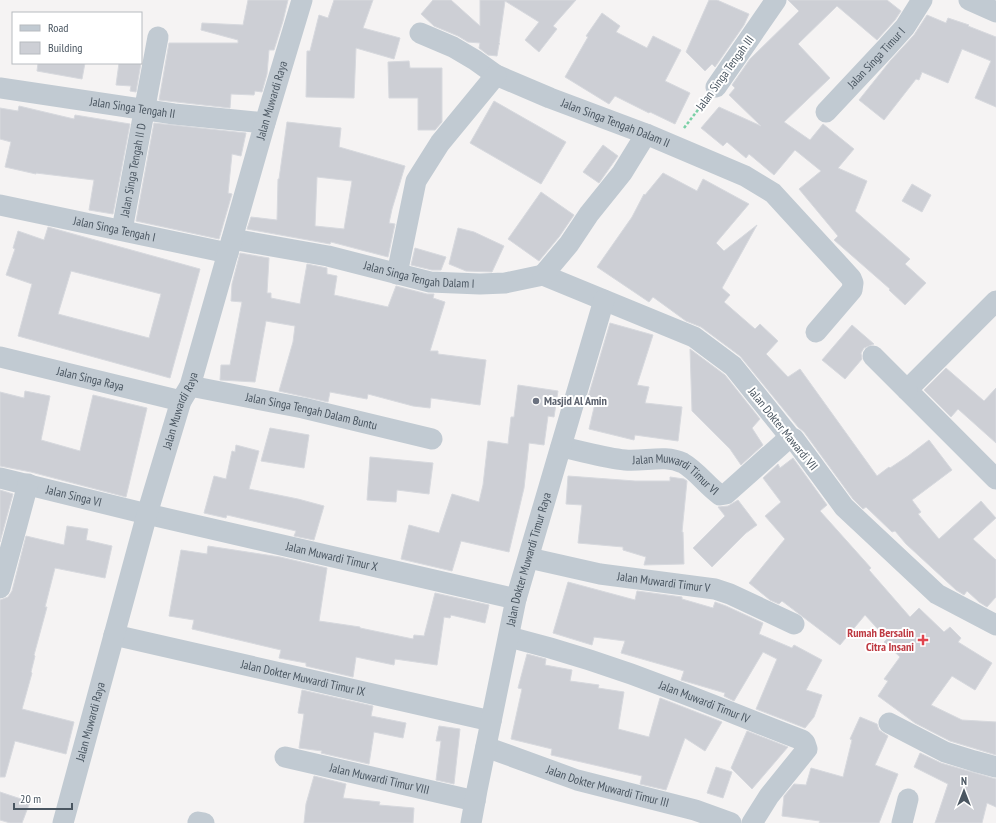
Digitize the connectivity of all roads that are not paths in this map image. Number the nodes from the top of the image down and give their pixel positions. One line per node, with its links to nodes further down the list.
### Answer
1 (302, 0): 13 (street, Jalan Muwardi Raya)
2 (776, 0): 9 (street, Jalan Singa Tengah III)
3 (921, 0): 12 (street, Jalan Singa Timur I)
4 (969, 0): 5 (street)
5 (996, 12)
6 (420, 33): 8 (street, Jalan Singa Tengah Dalam II)
7 (158, 37): 11 (street, Jalan Singa Tengah II D)
8 (496, 75): 14 (street, Jalan Singa Tengah Dalam II); 18 (street)
9 (716, 87)
10 (0, 88): 11 (street, Jalan Singa Tengah II)
11 (143, 110): 13 (street, Jalan Singa Tengah II); 16 (street, Jalan Singa Tengah II D)
12 (826, 112)
13 (265, 123): 17 (street, Jalan Muwardi Raya)
14 (646, 134): 19 (street); 22 (street, Jalan Singa Tengah Dalam II)
15 (0, 205): 16 (street, Jalan Singa Tengah I)
16 (122, 230): 17 (street, Jalan Singa Tengah I)
17 (230, 246): 18 (street, Jalan Singa Tengah Dalam I); 26 (street, Jalan Muwardi Raya)
18 (397, 274): 19 (street, Jalan Singa Tengah Dalam I)
19 (543, 275): 20 (street)
20 (604, 300): 27 (street, Jalan Dokter Mawardi VII); 29 (street, Jalan Dokter Muwardi Timur Raya)
21 (996, 301): 25 (street)
22 (816, 332)
23 (872, 356): 25 (street)
24 (0, 357): 26 (street, Jalan Singa Raya)
25 (907, 390): 31 (street)
26 (185, 394): 28 (street, Jalan Singa Tengah Dalam Buntu); 33 (street, Jalan Muwardi Raya)
27 (790, 437): 29 (street, Jalan Muwardi Timur VI); 38 (street, Jalan Dokter Mawardi VII)
28 (432, 439)
29 (561, 447): 34 (street, Jalan Dokter Muwardi Timur Raya)
30 (0, 478): 32 (street, Jalan Singa VI)
31 (996, 478)
32 (28, 484): 33 (street, Jalan Singa VI); 35 (street)
33 (147, 514): 36 (street, Jalan Muwardi Timur X); 39 (street, Jalan Muwardi Raya)
34 (528, 558): 36 (street, Jalan Dokter Muwardi Timur Raya); 37 (street, Jalan Muwardi Timur V)
35 (0, 586)
36 (516, 599): 40 (street, Jalan Dokter Muwardi Timur Raya)
37 (794, 624)
38 (996, 625)
39 (114, 635): 41 (street, Jalan Dokter Muwardi Timur IX); 48 (street, Jalan Muwardi Raya)
40 (509, 637): 41 (street, Jalan Dokter Muwardi Timur Raya); 51 (street, Jalan Muwardi Timur IV)
41 (491, 721): 43 (street, Jalan Dokter Muwardi Timur Raya)
42 (889, 723): 45 (street)
43 (486, 747): 47 (street, Jalan Dokter Muwardi Timur Raya); 50 (street, Jalan Dokter Muwardi Timur III)
44 (285, 757): 47 (street, Jalan Muwardi Timur VIII)
45 (996, 767)
46 (908, 799): 52 (street)
47 (475, 800): 49 (street, Jalan Dokter Muwardi Timur Raya)
48 (63, 823)
49 (472, 823)
50 (731, 823)
51 (752, 823)
52 (902, 823)

